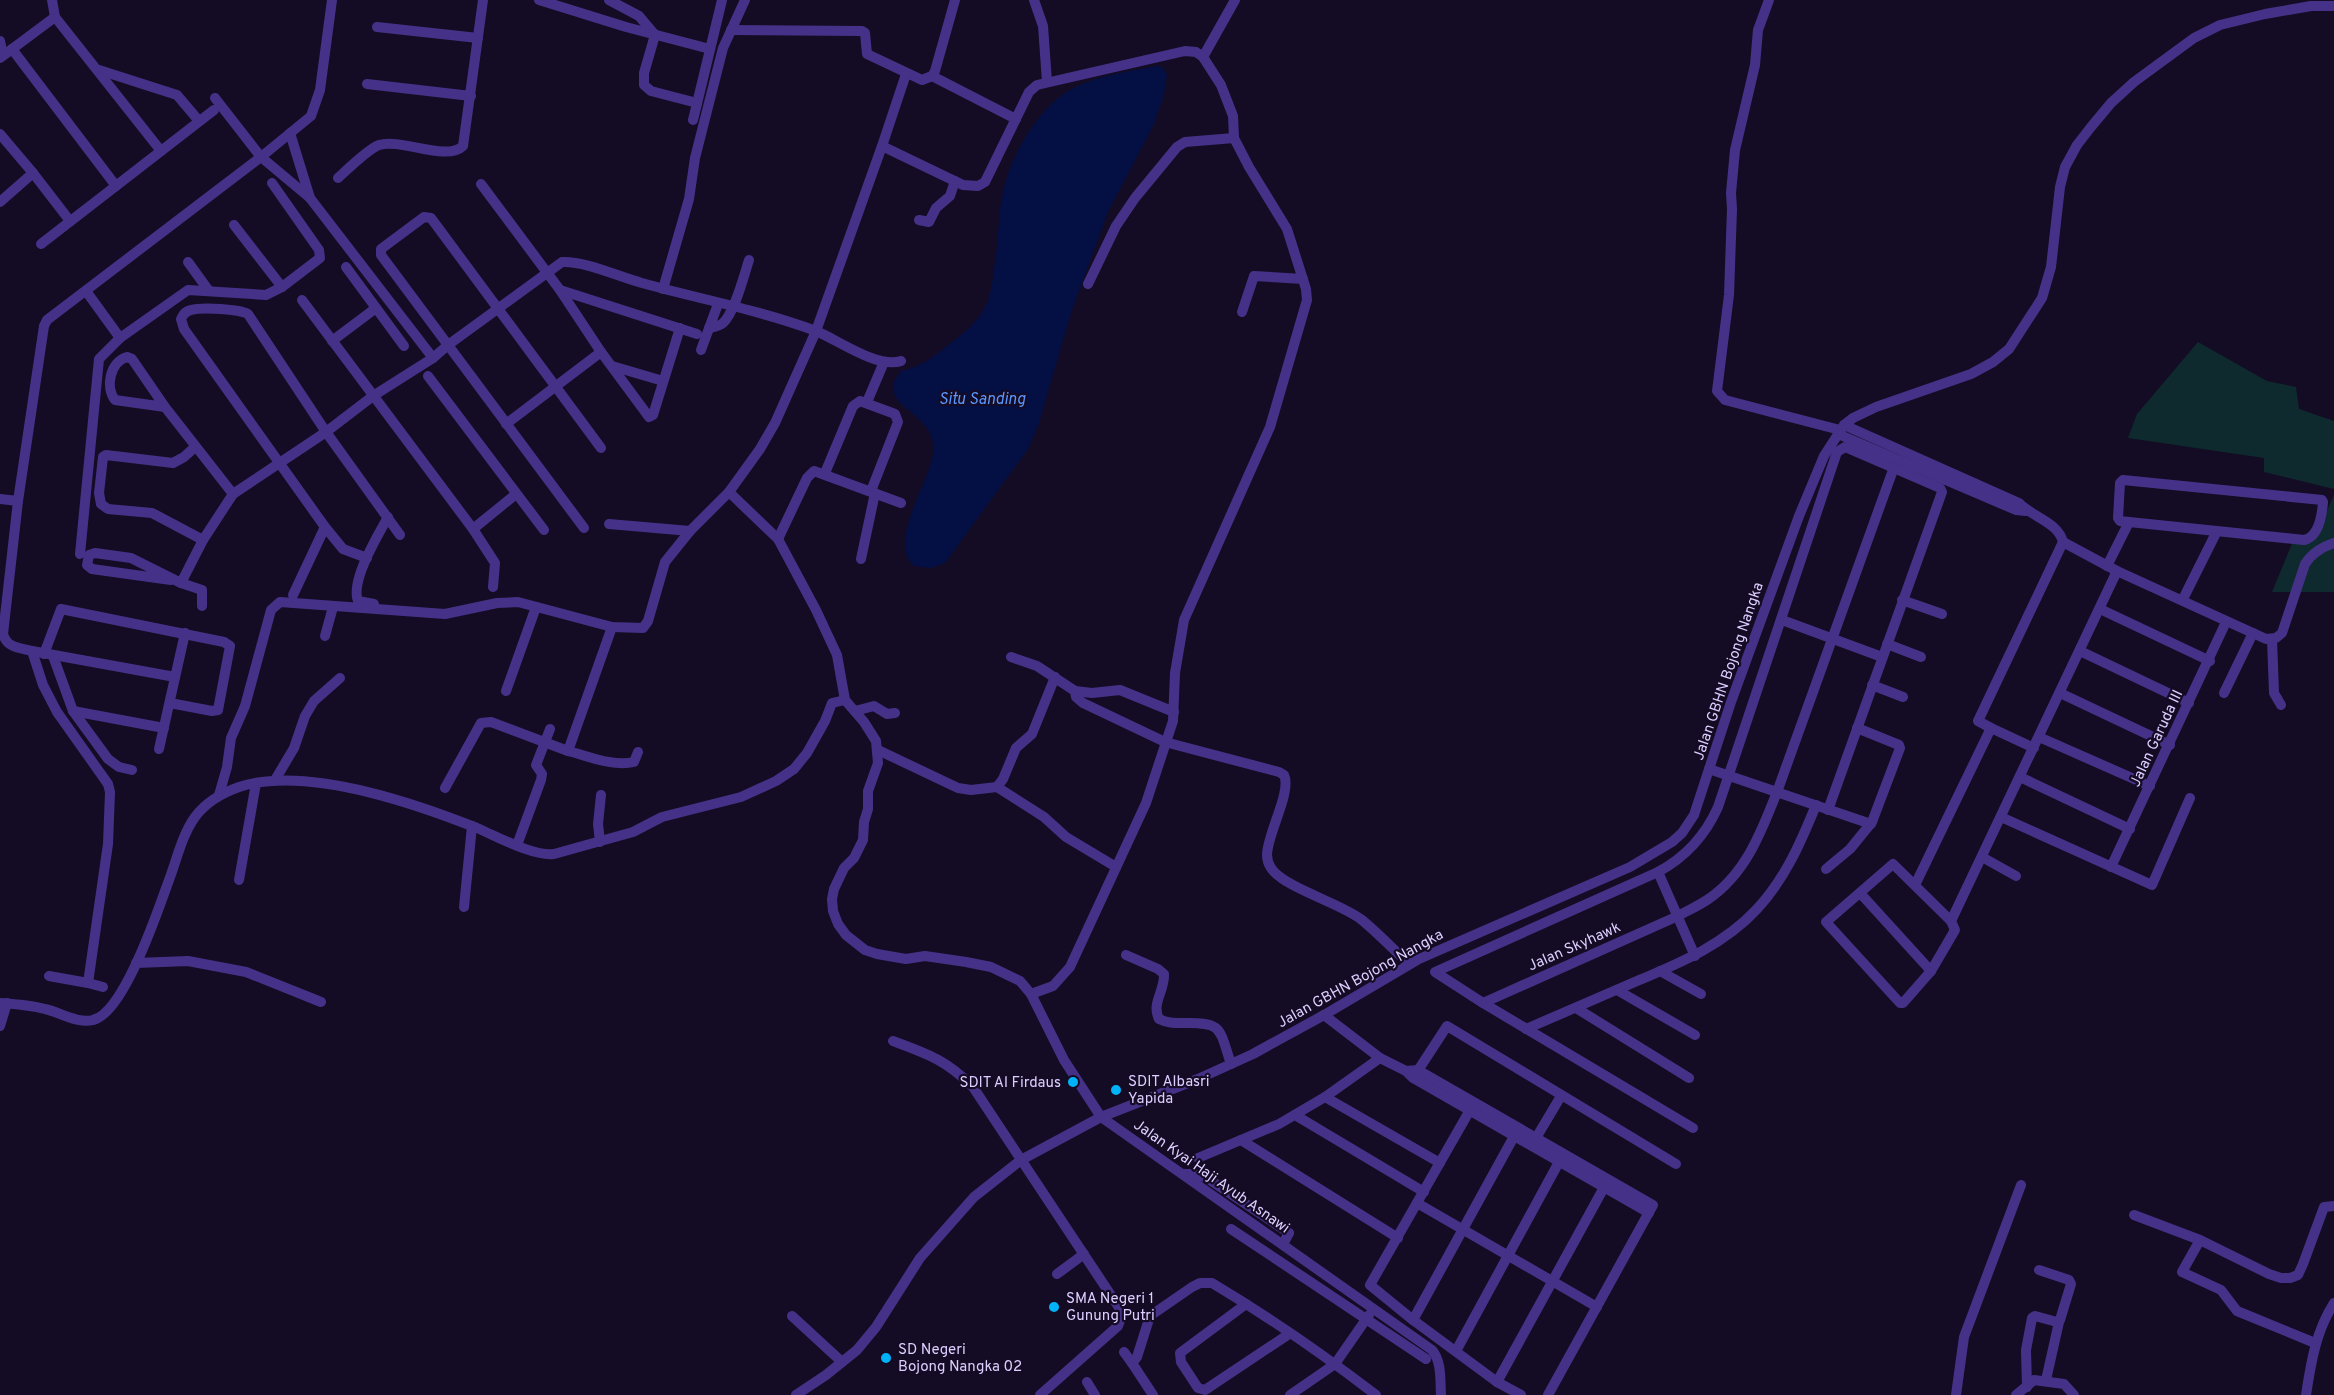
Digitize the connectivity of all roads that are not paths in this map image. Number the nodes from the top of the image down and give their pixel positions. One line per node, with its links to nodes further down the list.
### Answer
1 (52, 0): 13 (street)
2 (332, 0): 35 (street)
3 (483, 0): 17 (street)
4 (539, 0): 16 (street)
5 (609, 0): 16 (street)
6 (722, 0): 20 (street)
7 (745, 0): 15 (street)
8 (955, 0): 25 (street)
9 (1034, 0): 26 (street)
10 (1235, 0): 22 (street)
11 (1769, 0): 91 (street)
12 (2334, 6): 91 (street)
13 (55, 17): 19 (street); 23 (street)
14 (377, 27): 17 (street)
15 (731, 30): 24 (street); 60 (street)
16 (655, 34): 20 (street); 30 (street)
17 (478, 38): 28 (street)
18 (0, 41): 21 (street)
19 (12, 48): 21 (street); 46 (street)
20 (710, 49): 30 (street)
21 (1, 56)
22 (1203, 57): 26 (street); 37 (street)
23 (99, 70): 34 (street); 39 (street)
24 (906, 74): 25 (street); 38 (street)
25 (932, 76): 32 (street)
26 (1047, 82): 32 (street)
27 (367, 84): 28 (street)
28 (471, 96): 42 (street)
29 (215, 98): 40 (street)
30 (697, 103): 33 (street)
31 (214, 110): 34 (street)
32 (1016, 119): 43 (street)
33 (693, 120)
34 (199, 122): 39 (street)
35 (290, 133): 40 (street); 47 (street)
36 (0, 134): 41 (street)
37 (1234, 138): 57 (street); 58 (street)
38 (882, 146): 43 (street); 72 (street)
39 (161, 151): 46 (street)
40 (261, 157): 47 (street); 62 (street)
41 (33, 173): 48 (street); 50 (street)
42 (338, 178)
43 (955, 181): 49 (street)
44 (272, 183): 59 (street)
45 (481, 184): 56 (street)
46 (116, 186): 50 (street)
47 (310, 198): 80 (street)
48 (0, 202)
49 (919, 219)
50 (70, 221): 52 (street)
51 (234, 225): 59 (street)
52 (41, 244)
53 (749, 260): 67 (street)
54 (188, 262): 63 (street)
55 (346, 267): 66 (street)
56 (547, 272): 60 (street); 61 (street); 68 (street)
57 (1303, 279): 69 (street); 167 (street)
58 (1088, 284)
59 (282, 287): 63 (street)
60 (663, 289): 65 (street)
61 (560, 290): 70 (street); 79 (street)
62 (86, 291): 74 (street); 103 (street)
63 (209, 291): 74 (street)
64 (302, 300): 75 (street)
65 (718, 304): 67 (street); 71 (street)
66 (376, 308): 75 (street); 77 (street)
67 (731, 308): 71 (street); 72 (street)
68 (497, 309): 76 (street); 76 (street); 86 (street)
69 (1242, 312)
70 (680, 328): 73 (street); 85 (street)
71 (709, 328): 78 (street)
72 (816, 331): 82 (street); 98 (street)
73 (697, 334)
74 (120, 338): 121 (street)
75 (332, 341): 87 (street)
76 (448, 345): 80 (street); 90 (street)
77 (404, 346)
78 (701, 350)
79 (602, 352): 83 (street); 86 (street)
80 (433, 358): 87 (street)
81 (901, 361): 82 (street)
82 (884, 362): 88 (street)
83 (612, 366): 85 (street); 85 (street)
84 (428, 376): 101 (street)
85 (663, 381)
86 (555, 386): 90 (street); 94 (street)
87 (374, 396): 92 (street); 110 (street)
88 (867, 402): 97 (street); 99 (street)
89 (165, 407): 89 (street); 93 (street)
90 (506, 424): 109 (street)
91 (1841, 429): 117 (street); 182 (street, Jalan GBHN Bojong Nangka)
92 (326, 432): 95 (street); 95 (street); 105 (street)
93 (195, 447): 100 (street); 116 (street)
94 (602, 448)
95 (280, 463): 100 (street); 108 (street)
96 (1893, 470): 129 (street); 136 (street); 142 (street, Jalan Skyhawk)
97 (825, 473): 99 (street); 115 (street)
98 (729, 492): 112 (street); 115 (street)
99 (873, 492): 104 (street); 123 (street)
100 (233, 494): 116 (street)
101 (516, 494): 110 (street); 111 (street)
102 (0, 499): 103 (street)
103 (18, 501): 145 (street)
104 (901, 503)
105 (388, 517): 114 (street); 122 (street)
106 (2129, 522): 113 (street); 113 (street); 124 (street)
107 (609, 524): 112 (street)
108 (325, 527): 118 (street); 120 (street)
109 (584, 528)
110 (473, 529): 126 (street)
111 (543, 530)
112 (690, 531): 138 (street)
113 (2217, 531): 128 (street)
114 (400, 535)
115 (778, 539): 161 (street)
116 (203, 540): 125 (street)
117 (2063, 542): 124 (street); 171 (street)
118 (318, 543): 120 (street); 127 (street)
119 (2334, 543): 143 (street)
120 (343, 549): 122 (street)
121 (80, 554)
122 (367, 558): 131 (street)
123 (861, 559)
124 (2112, 568): 128 (street); 134 (street)
125 (176, 582): 125 (street); 130 (street)
126 (493, 588)
127 (293, 595)
128 (2183, 599): 137 (street)
129 (1902, 600): 135 (street); 144 (street)
130 (202, 606)
131 (413, 606)
132 (333, 607): 133 (street); 141 (street); 192 (street)
133 (536, 607): 138 (street); 156 (street)
134 (2100, 609): 146 (street); 151 (street)
135 (1942, 614)
136 (1782, 620): 142 (street); 184 (street)
137 (2226, 622): 140 (street); 151 (street, Jalan Garuda III)
138 (612, 627): 180 (street)
139 (184, 633): 147 (street); 152 (street); 162 (street)
140 (2253, 633): 143 (street); 159 (street)
141 (325, 636)
142 (1832, 639): 149 (street); 191 (street, Jalan Skyhawk)
143 (2272, 639): 164 (street)
144 (1887, 644): 149 (street); 150 (street)
145 (32, 651): 147 (street); 223 (street)
146 (2080, 651): 158 (street); 163 (street)
147 (48, 655): 152 (street); 165 (street)
148 (1011, 657): 153 (street)
149 (1882, 657): 155 (street)
150 (1921, 657)
151 (2210, 661): 163 (street, Jalan Garuda III)
152 (175, 677): 162 (street)
153 (1055, 677): 157 (street); 189 (street)
154 (340, 678): 186 (street)
155 (1872, 685): 160 (street); 170 (street)
156 (506, 691)
157 (1075, 691): 167 (street); 174 (street)
158 (2060, 693): 173 (street); 176 (street)
159 (2224, 693)
160 (1903, 697)
161 (845, 700): 166 (street); 201 (street)
162 (170, 703): 169 (street)
163 (2190, 703): 176 (street, Jalan Garuda III)
164 (2280, 705)
165 (73, 711): 169 (street); 183 (street)
166 (855, 711): 168 (street); 179 (street)
167 (1174, 712): 174 (street)
168 (895, 713)
169 (164, 728): 177 (street)
170 (1857, 728): 196 (street); 198 (street)
171 (1991, 728): 178 (street); 210 (street)
172 (550, 729): 175 (street)
173 (2039, 737): 178 (street); 188 (street)
174 (1166, 742): 204 (street); 217 (street)
175 (545, 743): 180 (street); 190 (street); 202 (street)
176 (2170, 745): 188 (street, Jalan Garuda III)
177 (159, 748)
178 (2034, 748): 185 (street)
179 (878, 750): 189 (street); 226 (street, Jalan Kyai Haji Ayub Asnawi)
180 (568, 751): 181 (street)
181 (638, 752)
182 (1710, 769): 184 (street); 217 (street, Jalan GBHN Bojong Nangka)
183 (132, 770)
184 (1729, 776): 191 (street); 207 (street)
185 (2020, 777): 197 (street); 200 (street)
186 (275, 780): 187 (street); 199 (street)
187 (256, 783): 192 (street); 209 (street)
188 (2150, 786): 200 (street, Jalan Garuda III)
189 (997, 787): 204 (street)
190 (445, 788)
191 (1777, 792): 195 (street); 213 (street, Jalan Skyhawk)
192 (219, 795): 218 (street)
193 (601, 795): 201 (street)
194 (2190, 798): 205 (street)
195 (1816, 805): 196 (street); 216 (street)
196 (1828, 810): 198 (street)
197 (2001, 817): 203 (street); 205 (street)
198 (1871, 824): 206 (street)
199 (472, 826): 202 (street); 212 (street)
200 (2130, 829): 205 (street, Jalan Garuda III)
201 (600, 842): 202 (street)
202 (517, 845)
203 (1982, 857): 208 (street); 214 (street)
204 (1116, 867): 226 (street)
205 (2111, 867)
206 (1826, 869)
207 (1658, 872): 213 (street); 220 (street)
208 (2016, 876)
209 (239, 880)
210 (1915, 885): 211 (street); 214 (street)
211 (1860, 893): 221 (street); 221 (street)
212 (464, 907)
213 (1678, 916): 216 (street); 230 (street, Jalan Skyhawk)
214 (1951, 921): 221 (street)
215 (1126, 955): 238 (street)
216 (1695, 956): 219 (street)
217 (1414, 962): 220 (street); 232 (street, Jalan GBHN Bojong Nangka)
218 (136, 963): 228 (street); 229 (street)
219 (1660, 971): 225 (street); 227 (street)
220 (1435, 972): 230 (street)
221 (1931, 972)
222 (49, 976): 223 (street)
223 (88, 983): 224 (street)
224 (104, 987)
225 (1617, 990): 231 (street); 235 (street)
226 (1031, 994): 245 (street, Jalan Kyai Haji Ayub Asnawi)
227 (1701, 994)
228 (321, 1002)
229 (3, 1003): 233 (street)
230 (1483, 1003): 234 (street)
231 (1576, 1008): 234 (street); 240 (street)
232 (1324, 1015): 237 (street); 238 (street, Jalan GBHN Bojong Nangka)
233 (0, 1026)
234 (1526, 1029): 246 (street)
235 (1695, 1035)
236 (892, 1041): 251 (street)
237 (1380, 1058): 239 (street); 242 (street)
238 (1231, 1064): 245 (street, Jalan GBHN Bojong Nangka)
239 (1412, 1073): 241 (street); 243 (street)
240 (1689, 1078)
241 (1561, 1096): 249 (street); 254 (street)
242 (1324, 1097): 244 (street); 253 (street)
243 (1472, 1106): 247 (street); 253 (street)
244 (1295, 1115): 248 (street); 258 (street)
245 (1101, 1117): 251 (street, Jalan GBHN Bojong Nangka); 255 (street, Jalan Kyai Haji Ayub Asnawi)
246 (1693, 1128)
247 (1516, 1132): 249 (street); 263 (street)
248 (1241, 1140): 250 (street); 264 (street)
249 (1533, 1142): 252 (street); 256 (street)
250 (1198, 1158)
251 (1021, 1160): 267 (street); 284 (street, Jalan GBHN Bojong Nangka)
252 (1559, 1162): 256 (street); 268 (street)
253 (1440, 1163): 258 (street)
254 (1676, 1164)
255 (1184, 1174): 262 (street, Jalan Kyai Haji Ayub Asnawi); 266 (street)
256 (1606, 1184): 271 (street); 274 (street)
257 (2021, 1185): 300 (street)
258 (1424, 1192): 259 (street)
259 (1417, 1203): 263 (street); 264 (street)
260 (2334, 1206): 265 (street)
261 (2134, 1215): 265 (street)
262 (1248, 1220): 266 (street, Jalan Kyai Haji Ayub Asnawi); 275 (street)
263 (1463, 1229): 268 (street); 277 (street)
264 (1398, 1238): 277 (street)
265 (2200, 1240): 280 (street)
266 (1283, 1244): 275 (street, Jalan Kyai Haji Ayub Asnawi)
267 (1084, 1254): 270 (street); 292 (street)
268 (1508, 1256): 271 (street); 281 (street)
269 (2039, 1270): 278 (street)
270 (1057, 1274)
271 (1552, 1282): 274 (street); 289 (street)
272 (2334, 1303): 280 (street)
273 (1246, 1304): 279 (street); 279 (street); 285 (street)
274 (1597, 1307): 299 (street)
275 (1369, 1315): 283 (street); 286 (street); 297 (street, Jalan Kyai Haji Ayub Asnawi)
276 (792, 1316): 284 (street)
277 (1413, 1320): 281 (street)
278 (2059, 1322): 287 (street); 290 (street)
279 (1289, 1334): 286 (street)
280 (2315, 1343): 303 (street)
281 (1456, 1351): 289 (street)
282 (1124, 1352): 285 (street)
283 (1426, 1359)
284 (842, 1362): 291 (street, Jalan GBHN Bojong Nangka)
285 (1132, 1363): 294 (street)
286 (1335, 1364): 295 (street); 296 (street)
287 (2046, 1380): 290 (street); 302 (street)
288 (1087, 1382): 293 (street)
289 (1497, 1382): 298 (street)
290 (2027, 1387): 301 (street)
291 (796, 1395)
292 (1040, 1395)
293 (1095, 1395)
294 (1154, 1395)
295 (1290, 1395)
296 (1376, 1395)
297 (1441, 1395)
298 (1521, 1395)
299 (1548, 1395)
300 (1956, 1395)
301 (2016, 1395)
302 (2074, 1395)
303 (2306, 1395)

